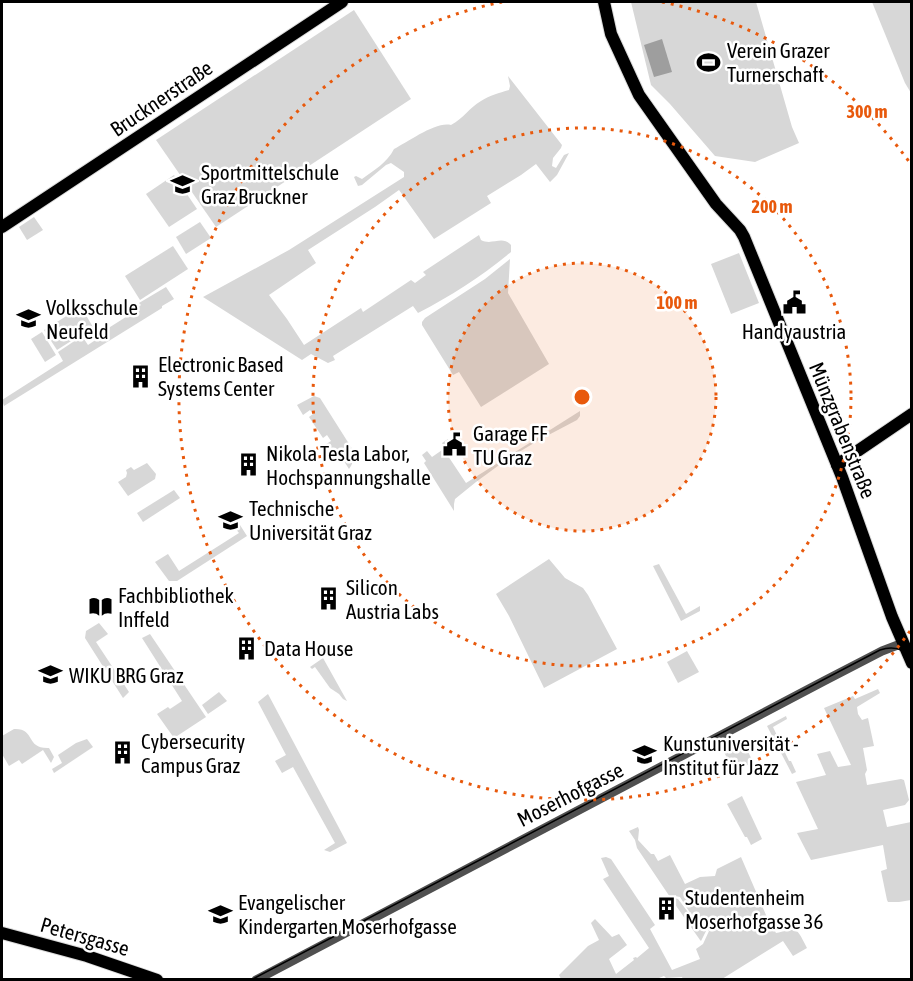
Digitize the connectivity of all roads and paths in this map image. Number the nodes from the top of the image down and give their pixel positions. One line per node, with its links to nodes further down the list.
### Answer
1 (342, 2): 3 (main road, Brucknerstraße)
2 (604, 2): 5 (main road, Münzgrabenstraße)
3 (2, 227)
4 (912, 414): 5 (main road)
5 (837, 465): 6 (main road, Münzgrabenstraße)
6 (903, 643): 7 (main road, Münzgrabenstraße); 10 (street, Moserhofgasse)
7 (912, 663)
8 (2, 933): 9 (main road, Petersgasse)
9 (157, 980)
10 (256, 980)

